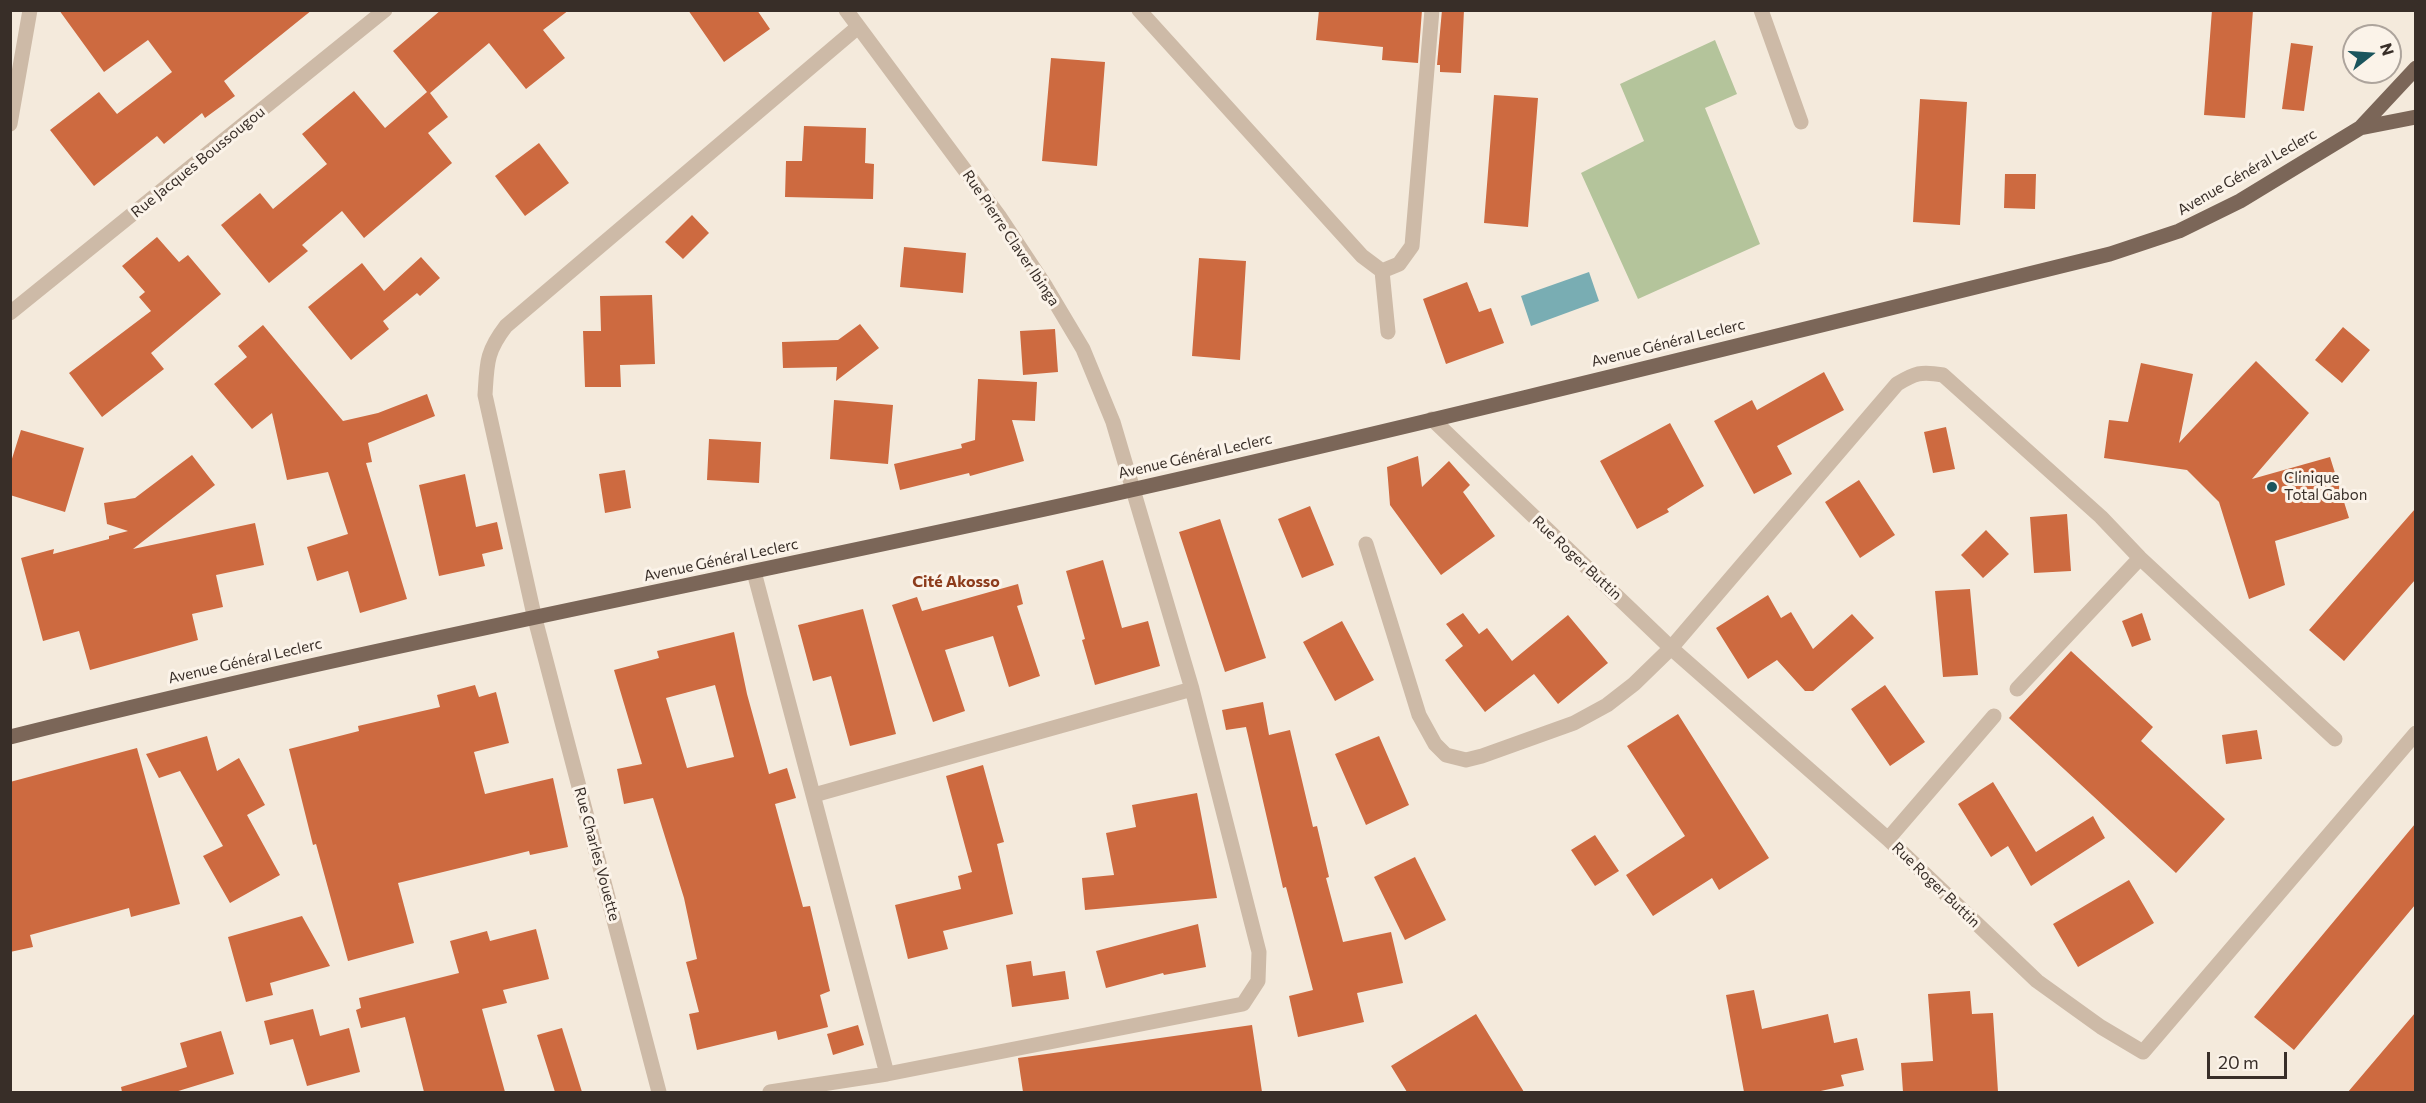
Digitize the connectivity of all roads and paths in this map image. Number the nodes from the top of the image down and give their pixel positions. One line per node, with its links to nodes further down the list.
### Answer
1 (30, 10): 11 (street)
2 (385, 10): 14 (street, Rue Jacques Boussougou)
3 (846, 10): 7 (street, Rue Pierre Claver Ibinga)
4 (1139, 10): 13 (street)
5 (1432, 10): 13 (street)
6 (1761, 10): 10 (street)
7 (858, 27): 17 (street, Rue Pierre Claver Ibinga); 21 (street, Rue Charles Vouette)
8 (2415, 68): 12 (main road)
9 (2415, 117): 12 (main road)
10 (1801, 122)
11 (10, 124)
12 (2360, 128): 16 (main road, Avenue Général Leclerc)
13 (1382, 270): 15 (street)
14 (10, 313)
15 (1388, 332)
16 (1432, 419): 17 (main road, Avenue Général Leclerc); 22 (street, Rue Roger Buttin)
17 (1132, 489): 20 (main road, Avenue Général Leclerc); 23 (street, Rue Pierre Claver Ibinga)
18 (1366, 544): 22 (street)
19 (2140, 558): 22 (street); 24 (street); 28 (street)
20 (754, 572): 21 (main road, Avenue Général Leclerc); 29 (street)
21 (534, 615): 27 (main road, Avenue Général Leclerc); 32 (street, Rue Charles Vouette)
22 (1671, 648): 30 (street, Rue Roger Buttin)
23 (1192, 689): 29 (street); 31 (street, Rue Pierre Claver Ibinga)
24 (2017, 689)
25 (1994, 716): 30 (street)
26 (2415, 733): 30 (street, Rue Roger Buttin)
27 (10, 737)
28 (2335, 739)
29 (814, 795): 31 (street)
30 (1888, 839)
31 (887, 1074): 33 (street, Rue Pierre Claver Ibinga)
32 (659, 1092)
33 (770, 1092)

